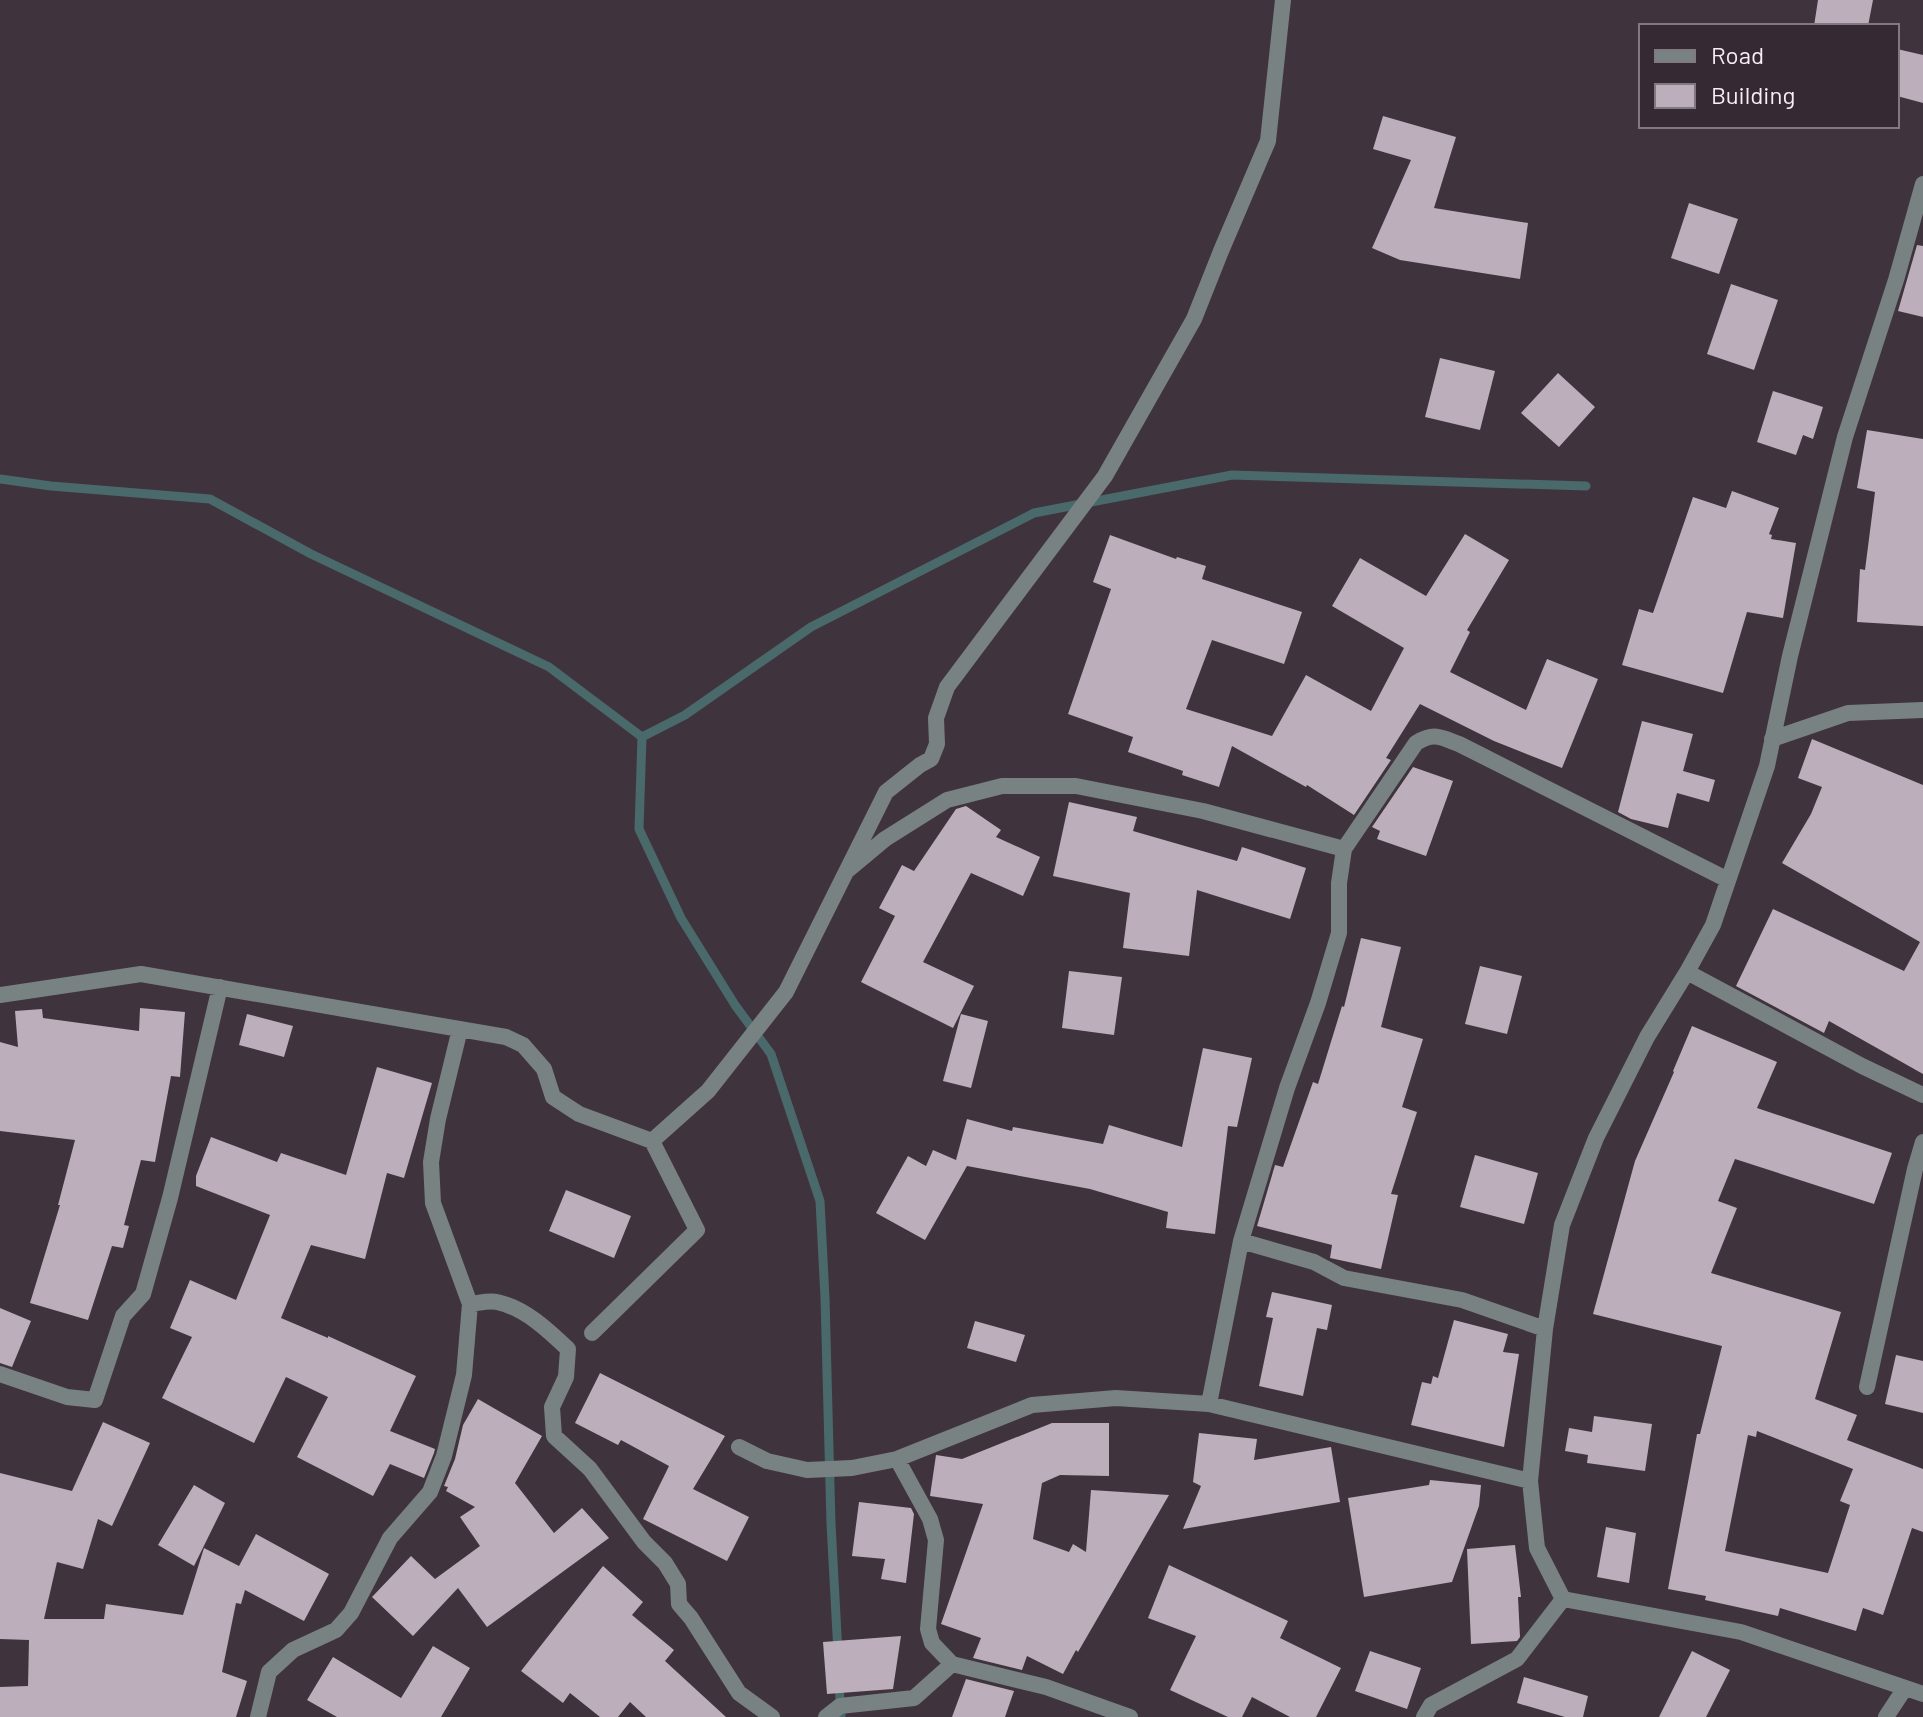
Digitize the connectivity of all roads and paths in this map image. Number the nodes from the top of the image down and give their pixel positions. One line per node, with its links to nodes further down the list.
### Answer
1 (1283, 0): 6 (street)
2 (1923, 184): 4 (street)
3 (1923, 710): 4 (street)
4 (1772, 739): 7 (street)
5 (1344, 849): 6 (street); 7 (street); 15 (street)
6 (844, 872): 13 (street)
7 (1728, 880): 8 (street)
8 (1687, 972): 12 (street); 17 (street)
9 (220, 987): 10 (street); 11 (street); 19 (street)
10 (0, 995)
11 (460, 1029): 13 (street); 16 (street)
12 (1923, 1095)
13 (652, 1141): 18 (street)
14 (1923, 1142): 20 (street)
15 (1241, 1241): 17 (street); 21 (street)
16 (470, 1304): 29 (street); 30 (street)
17 (1545, 1329): 24 (street)
18 (592, 1333)
19 (0, 1374)
20 (1867, 1387)
21 (1209, 1404): 23 (street); 24 (street)
22 (739, 1447): 23 (street)
23 (897, 1459): 26 (street)
24 (1530, 1481): 25 (street)
25 (1563, 1599): 27 (street); 33 (street)
26 (952, 1664): 31 (street); 32 (street)
27 (1905, 1688): 28 (street); 34 (street)
28 (1923, 1694)
29 (258, 1717)
30 (772, 1717)
31 (826, 1717)
32 (1130, 1717)
33 (1424, 1717)
34 (1886, 1717)

